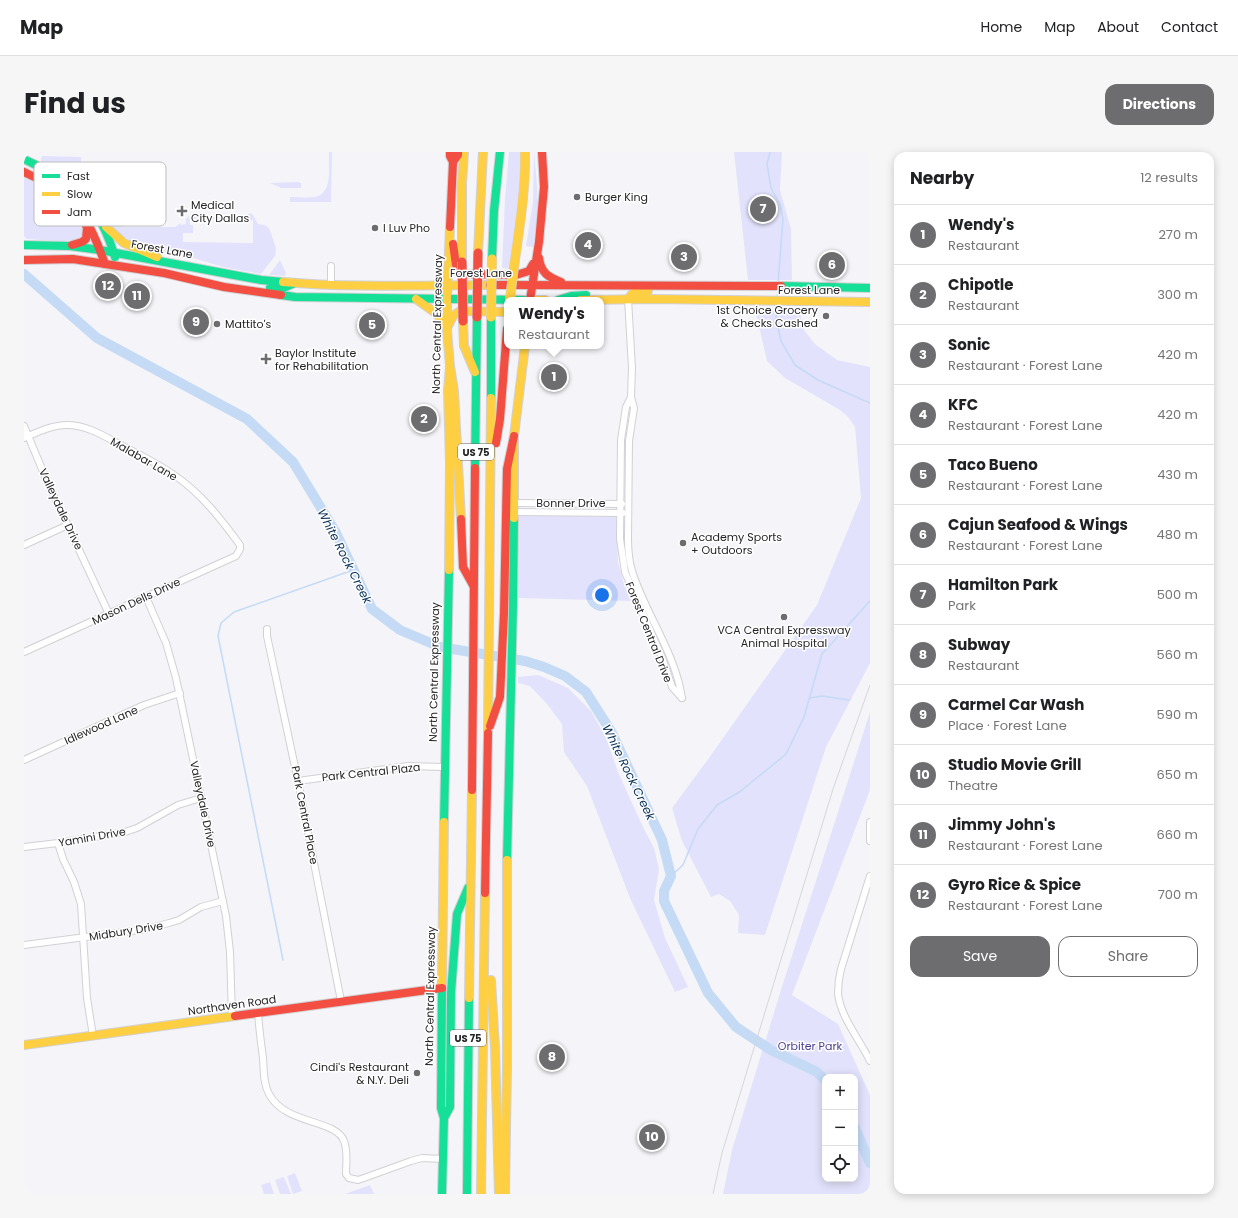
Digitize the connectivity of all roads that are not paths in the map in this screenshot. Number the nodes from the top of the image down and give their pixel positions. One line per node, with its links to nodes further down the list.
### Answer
1 (450, 152): 9 (main road)
2 (458, 152): 9 (main road, North Central Expressway)
3 (464, 152): 56 (main road, bridge)
4 (483, 152): 56 (main road, US 75, bridge)
5 (500, 152): 61 (main road, US 75, bridge)
6 (525, 152): 39 (main road, bridge)
7 (542, 152): 18 (main road)
8 (27, 161): 10 (main road)
9 (453, 162): 12 (main road, North Central Expressway)
10 (25, 172): 11 (main road)
11 (34, 176)
12 (451, 223): 18 (main road); 28 (main road, North Central Expressway)
13 (87, 226): 17 (main road)
14 (90, 226): 19 (main road)
15 (105, 226): 20 (main road); 22 (main road)
16 (24, 245): 17 (main road, Forest Lane)
17 (70, 246): 19 (main road, Forest Lane)
18 (538, 247): 29 (main road); 30 (main road)
19 (100, 250): 20 (main road, Forest Lane); 23 (main road)
20 (113, 252): 22 (main road, Forest Lane); 24 (main road)
21 (24, 260): 23 (main road)
22 (171, 262): 26 (main road, Forest Lane)
23 (106, 264): 24 (main road)
24 (117, 265): 34 (main road)
25 (331, 266): 31 (street)
26 (295, 283): 27 (main road, Forest Lane); 34 (main road)
27 (318, 285): 31 (main road, Forest Lane); 42 (main road)
28 (448, 285): 29 (main road, Forest Lane); 32 (main road, Forest Lane); 44 (main road, North Central Expressway)
29 (532, 285): 30 (main road, Forest Lane); 40 (main road)
30 (575, 285): 33 (main road, Forest Lane)
31 (331, 286): 32 (main road, Forest Lane)
32 (360, 286): 42 (main road)
33 (626, 286): 35 (main road, Forest Lane); 41 (main road)
34 (224, 287): 42 (main road)
35 (694, 287): 36 (main road, Forest Lane); 46 (main road)
36 (712, 287): 37 (main road, Forest Lane); 48 (main road)
37 (851, 288): 38 (main road, Forest Lane); 49 (main road)
38 (870, 288)
39 (510, 297)
40 (530, 297)
41 (568, 297)
42 (322, 298): 43 (main road)
43 (415, 298): 44 (main road); 52 (main road)
44 (447, 298): 45 (main road); 52 (main road, North Central Expressway)
45 (504, 299)
46 (628, 299): 47 (main road, Forest Lane); 48 (main road, Forest Lane); 57 (street, Forest Central Drive)
47 (604, 300)
48 (711, 301): 49 (main road, Forest Lane)
49 (850, 302): 50 (main road, Forest Lane)
50 (870, 302)
51 (504, 312): 52 (main road)
52 (447, 330): 55 (main road, North Central Expressway)
53 (505, 349): 61 (main road)
54 (525, 349): 59 (main road)
55 (450, 366): 70 (main road); 80 (main road, North Central Expressway)
56 (477, 377): 70 (main road, US 75)
57 (631, 397): 62 (street, Forest Central Drive); 63 (street, Forest Central Drive)
58 (24, 426): 60 (street, Valleydale Drive)
59 (514, 436): 64 (main road); 78 (main road)
60 (26, 437): 67 (street, Valleydale Drive); 69 (street, Malabar Lane)
61 (491, 467): 78 (main road, US 75)
62 (620, 504): 63 (street, Bonner Drive); 64 (street, Bonner Drive); 65 (street, Forest Central Drive)
63 (628, 504): 66 (street, Forest Central Drive)
64 (514, 507): 65 (street, Bonner Drive); 106 (main road)
65 (620, 513): 66 (street, Bonner Drive); 73 (street, Forest Central Drive)
66 (628, 513): 71 (street, Forest Central Drive)
67 (68, 525): 68 (street); 74 (street, Valleydale Drive)
68 (24, 545)
69 (240, 545): 72 (street, Mason Dells Drive)
70 (474, 587): 88 (main road, US 75)
71 (642, 595): 73 (street); 73 (street, Forest Central Drive)
72 (146, 597): 74 (street, Mason Dells Drive); 77 (street, Valleydale Drive)
73 (635, 598)
74 (109, 614): 76 (street, Mason Dells Drive)
75 (267, 629): 81 (street, Park Central Place)
76 (24, 652)
77 (180, 693): 79 (street, Idlewood Lane); 82 (street, Valleydale Drive)
78 (487, 736): 92 (main road, US 75)
79 (24, 760)
80 (444, 767): 81 (street, Park Central Plaza); 93 (main road, North Central Expressway)
81 (298, 781): 94 (street, Park Central Place)
82 (201, 798): 85 (street, Yamini Drive); 89 (street, Valleydale Drive)
83 (870, 822): 84 (street)
84 (870, 841)
85 (58, 843): 86 (street, Yamini Drive); 90 (street)
86 (24, 847)
87 (870, 876): 99 (street)
88 (470, 882): 100 (main road); 103 (main road, US 75)
89 (223, 901): 90 (street, Midbury Drive); 96 (street, Valleydale Drive)
90 (83, 938): 91 (street, Midbury Drive); 97 (street)
91 (24, 945)
92 (485, 960): 104 (main road, US 75); 105 (main road)
93 (442, 988): 94 (main road, Northaven Road); 100 (main road, North Central Expressway)
94 (341, 1001): 95 (main road, Northaven Road)
95 (258, 1013): 96 (main road, Northaven Road); 101 (street)
96 (232, 1017): 97 (main road, Northaven Road)
97 (93, 1036): 98 (main road, Northaven Road)
98 (24, 1045)
99 (870, 1061)
100 (444, 1118): 101 (main road, North Central Expressway)
101 (443, 1158): 102 (main road, North Central Expressway)
102 (442, 1194)
103 (467, 1194)
104 (481, 1194)
105 (499, 1194)
106 (505, 1194)

